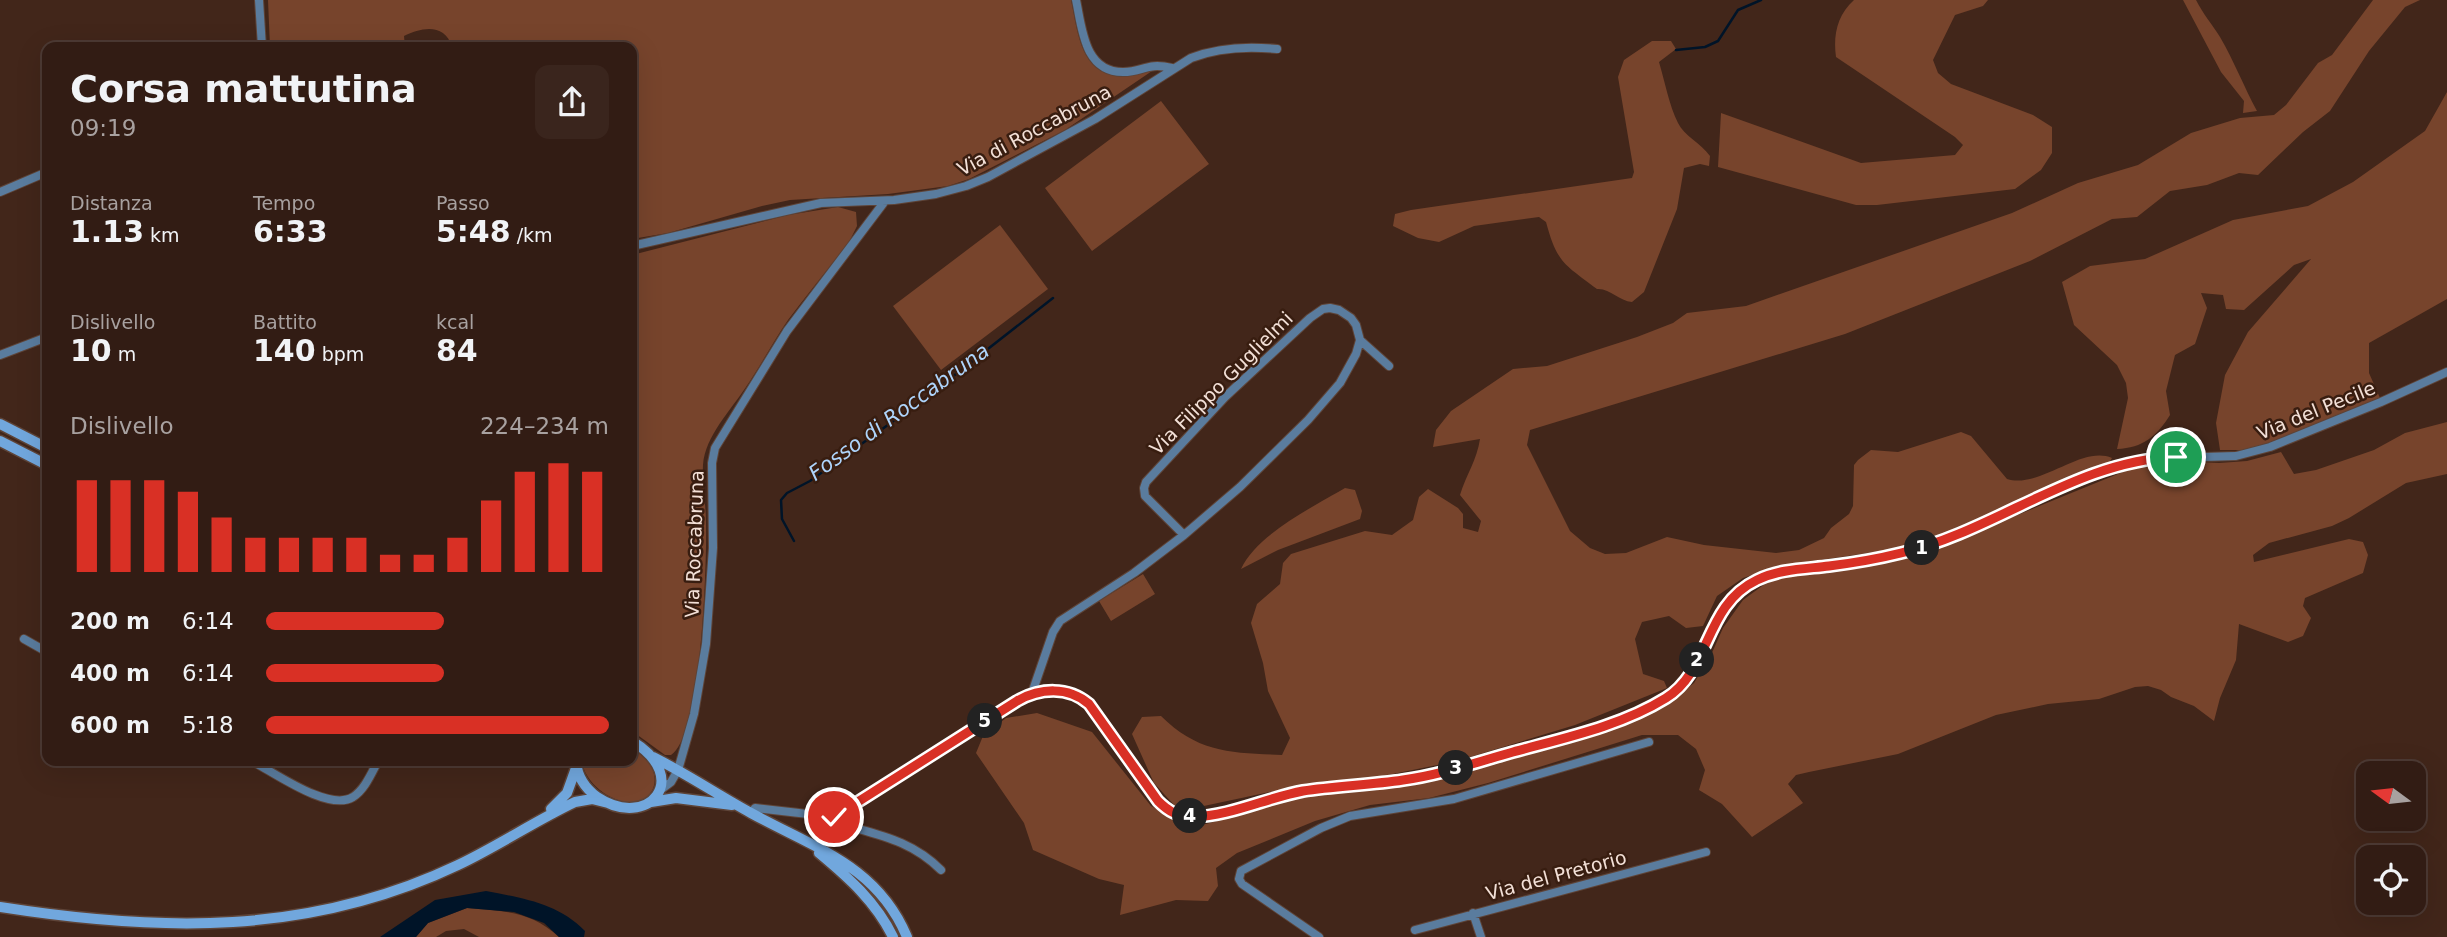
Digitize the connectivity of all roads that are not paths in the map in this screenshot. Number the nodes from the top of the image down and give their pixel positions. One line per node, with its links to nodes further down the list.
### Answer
1 (259, 0): 3 (street)
2 (1076, 0): 5 (street)
3 (262, 42)
4 (1277, 49): 5 (street, Via di Roccabruna)
5 (1172, 68): 8 (street, Via di Roccabruna)
6 (42, 174): 7 (street)
7 (0, 192)
8 (885, 201): 9 (street, Via di Roccabruna); 30 (street, Via Roccabruna)
9 (637, 245)
10 (42, 339): 12 (street)
11 (1360, 340): 13 (street); 19 (street); 19 (street, Via Filippo Guglielmi)
12 (0, 355)
13 (1389, 366)
14 (2447, 372): 22 (street, Via del Pecile)
15 (0, 424): 17 (main road)
16 (0, 441): 18 (main road)
17 (42, 445)
18 (42, 462)
19 (1184, 535): 22 (street)
20 (24, 639): 21 (street)
21 (42, 649)
22 (1032, 693): 36 (street)
23 (1649, 742): 46 (street)
24 (637, 745): 25 (main road)
25 (653, 757): 30 (main road); 31 (main road)
26 (262, 766): 27 (street)
27 (375, 766)
28 (576, 766): 33 (main road)
29 (576, 766): 37 (main road)
30 (678, 770): 31 (street); 34 (main road)
31 (659, 792): 32 (main road)
32 (650, 802): 33 (main road); 34 (main road)
33 (608, 803): 37 (main road)
34 (738, 806): 35 (main road)
35 (751, 813): 36 (street); 38 (main road)
36 (817, 816): 40 (street)
37 (540, 819): 41 (main road)
38 (807, 843): 44 (main road); 45 (main road)
39 (1706, 852): 42 (street, Via del Pretorio)
40 (941, 870)
41 (0, 907)
42 (1473, 913): 43 (street, Via del Pretorio); 47 (street)
43 (1415, 930)
44 (893, 937)
45 (907, 937)
46 (1319, 937)
47 (1481, 937)

